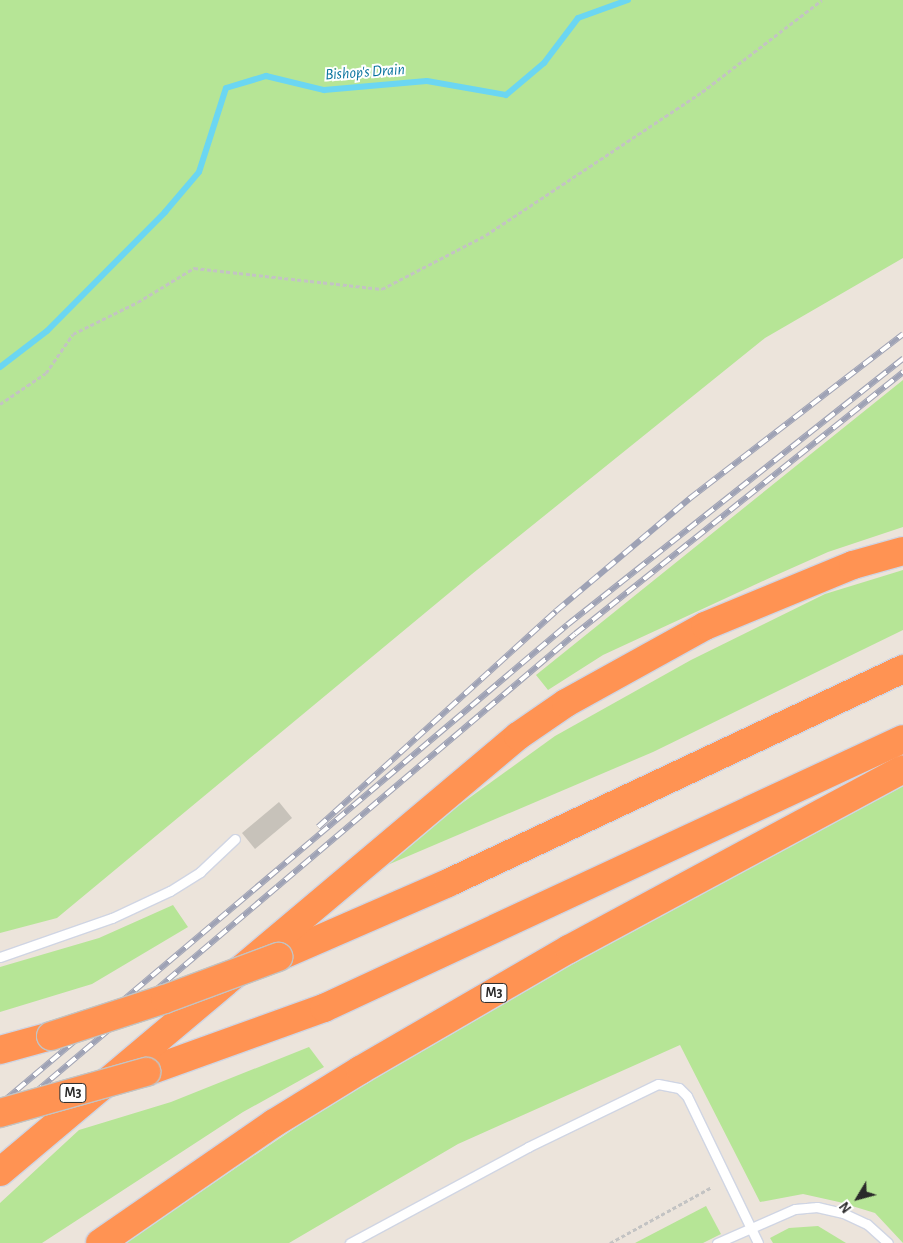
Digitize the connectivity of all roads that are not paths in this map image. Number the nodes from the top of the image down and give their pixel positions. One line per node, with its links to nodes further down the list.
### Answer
1 (903, 551): 9 (highway, M3)
2 (903, 669): 7 (highway, bridge)
3 (903, 739): 8 (highway, M3, bridge)
4 (903, 769): 11 (highway, M3)
5 (235, 839): 6 (lane)
6 (0, 957)
7 (0, 1050)
8 (0, 1114)
9 (0, 1172)
10 (749, 1226): 12 (lane); 13 (lane); 14 (lane); 15 (lane)
11 (100, 1243)
12 (350, 1243)
13 (717, 1243)
14 (758, 1243)
15 (888, 1243)

